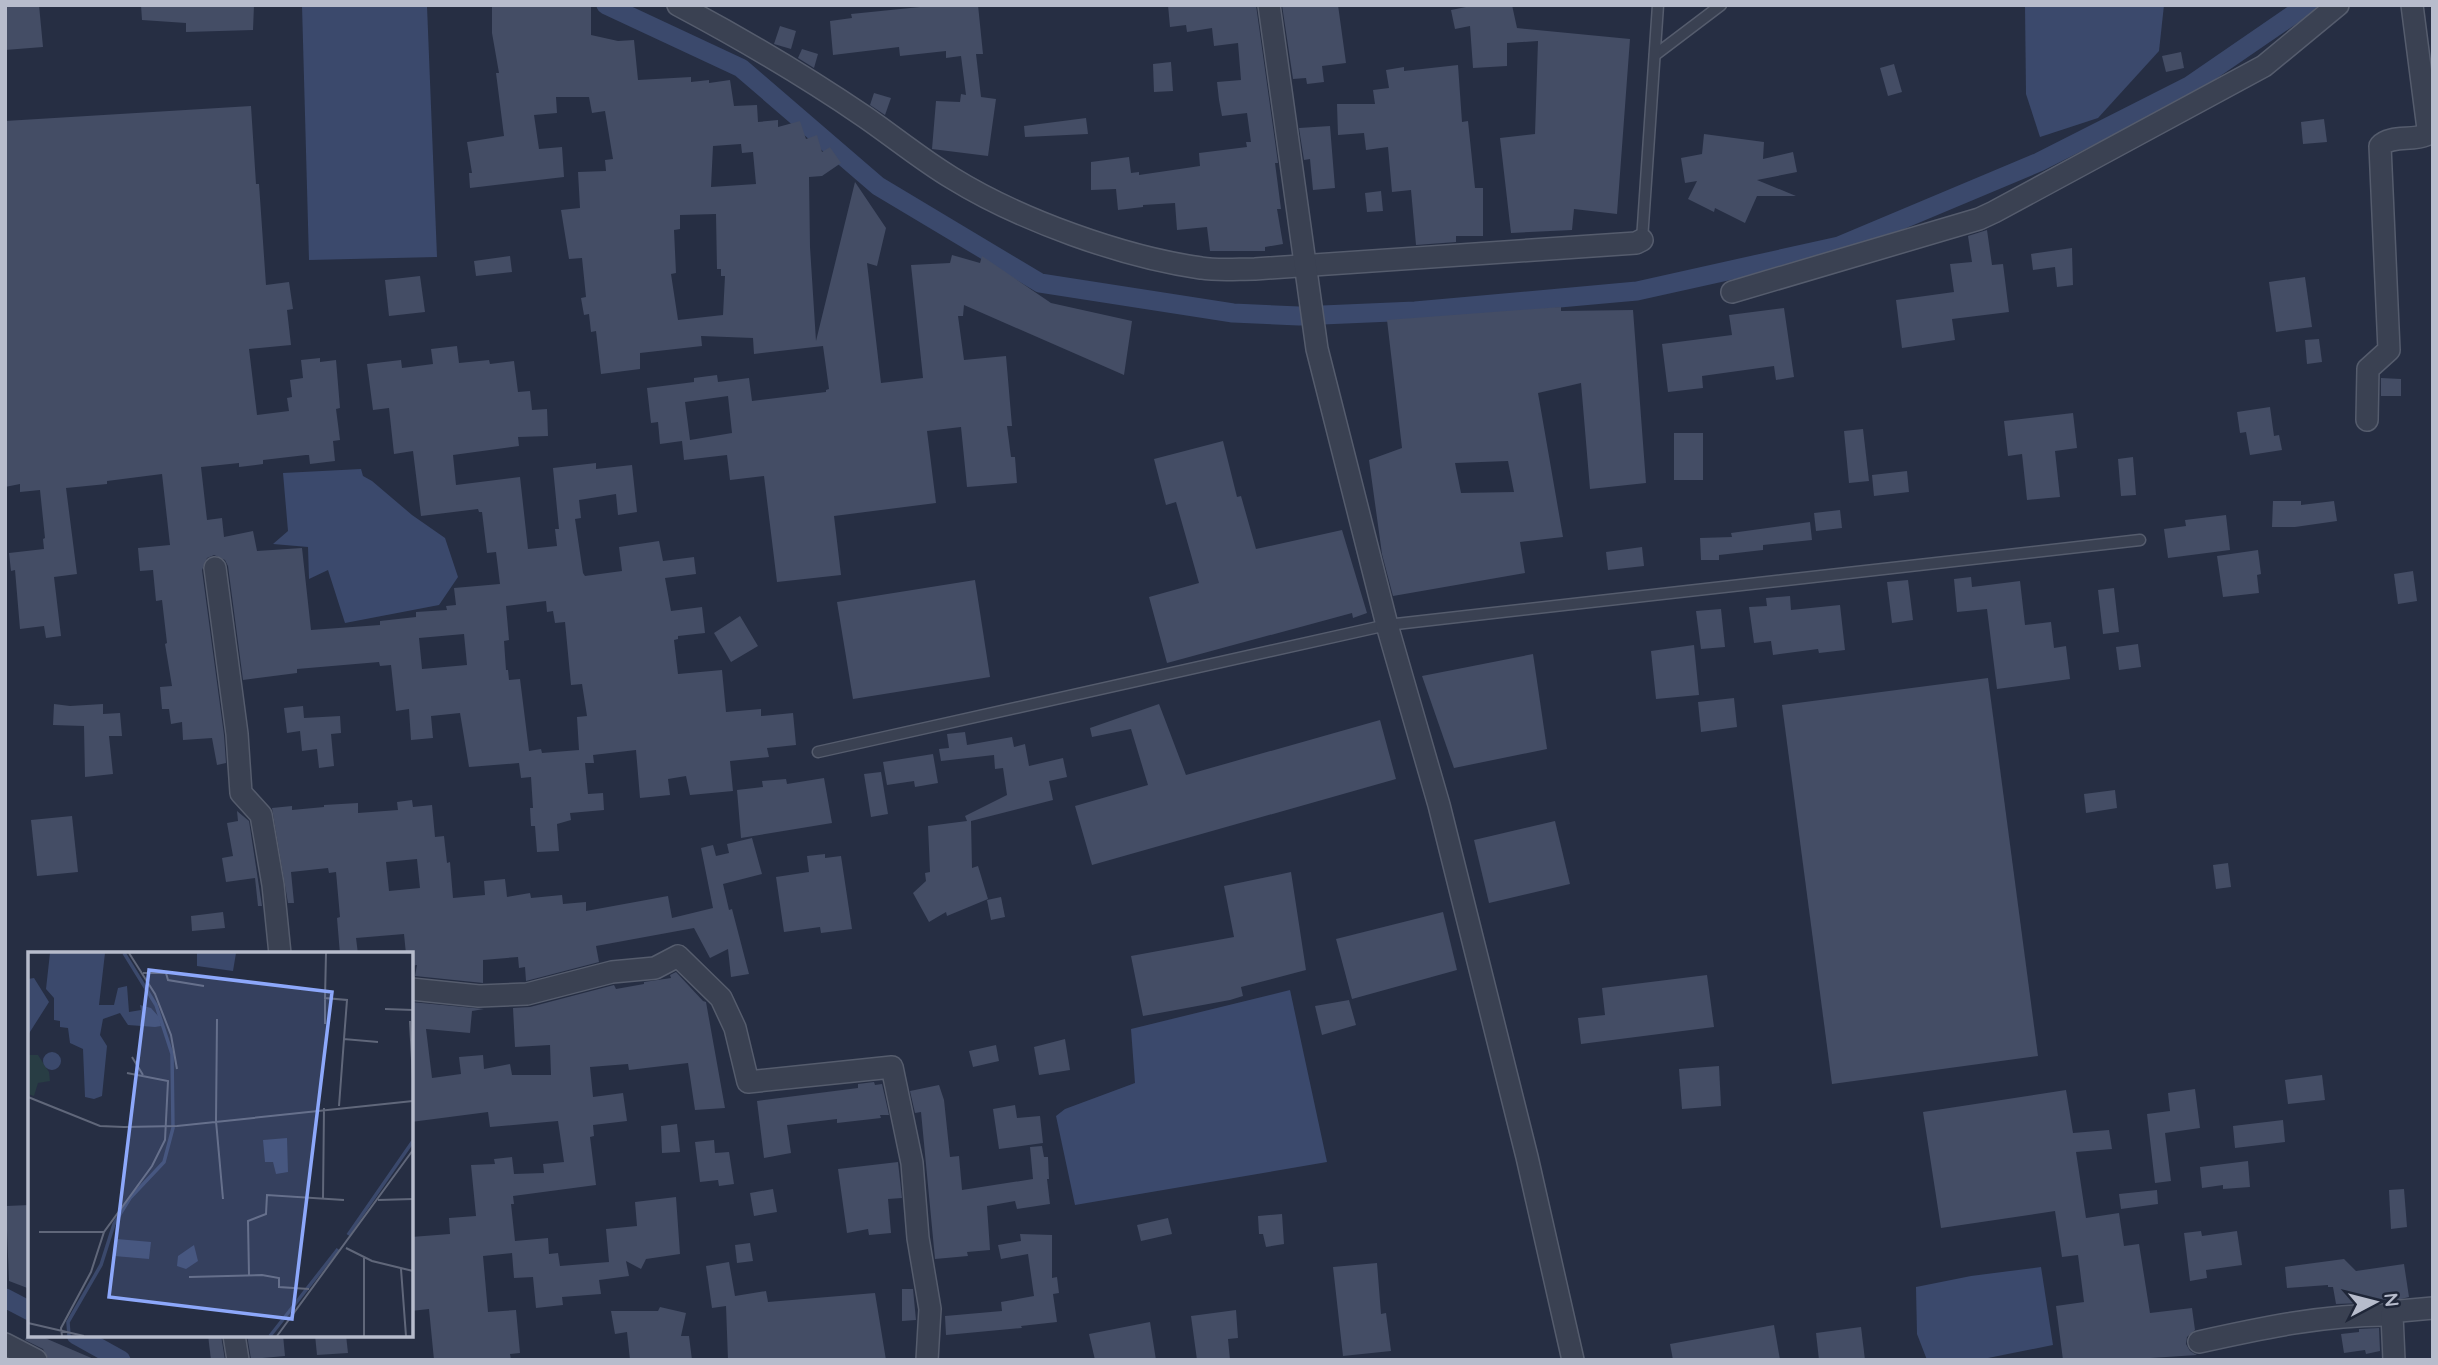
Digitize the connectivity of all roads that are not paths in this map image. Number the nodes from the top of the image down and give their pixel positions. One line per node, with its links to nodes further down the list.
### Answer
1 (678, 5): 9 (street)
2 (1269, 5): 9 (street)
3 (1658, 5): 7 (lane)
4 (1721, 5): 7 (lane)
5 (2338, 5): 10 (street)
6 (2412, 5): 11 (street)
7 (1655, 55): 8 (lane)
8 (1642, 240): 9 (street)
9 (1306, 274): 14 (street)
10 (1732, 292)
11 (2367, 420)
12 (2140, 540): 14 (lane)
13 (215, 568): 16 (street)
14 (1387, 625): 15 (lane); 26 (street)
15 (818, 752)
16 (280, 952)
17 (413, 989): 25 (street)
18 (2433, 1308): 19 (street)
19 (2392, 1315): 21 (street); 27 (street)
20 (234, 1337): 24 (street)
21 (2199, 1342)
22 (5, 1344): 23 (street)
23 (36, 1360)
24 (237, 1360)
25 (927, 1360)
26 (1573, 1360)
27 (2394, 1360)

